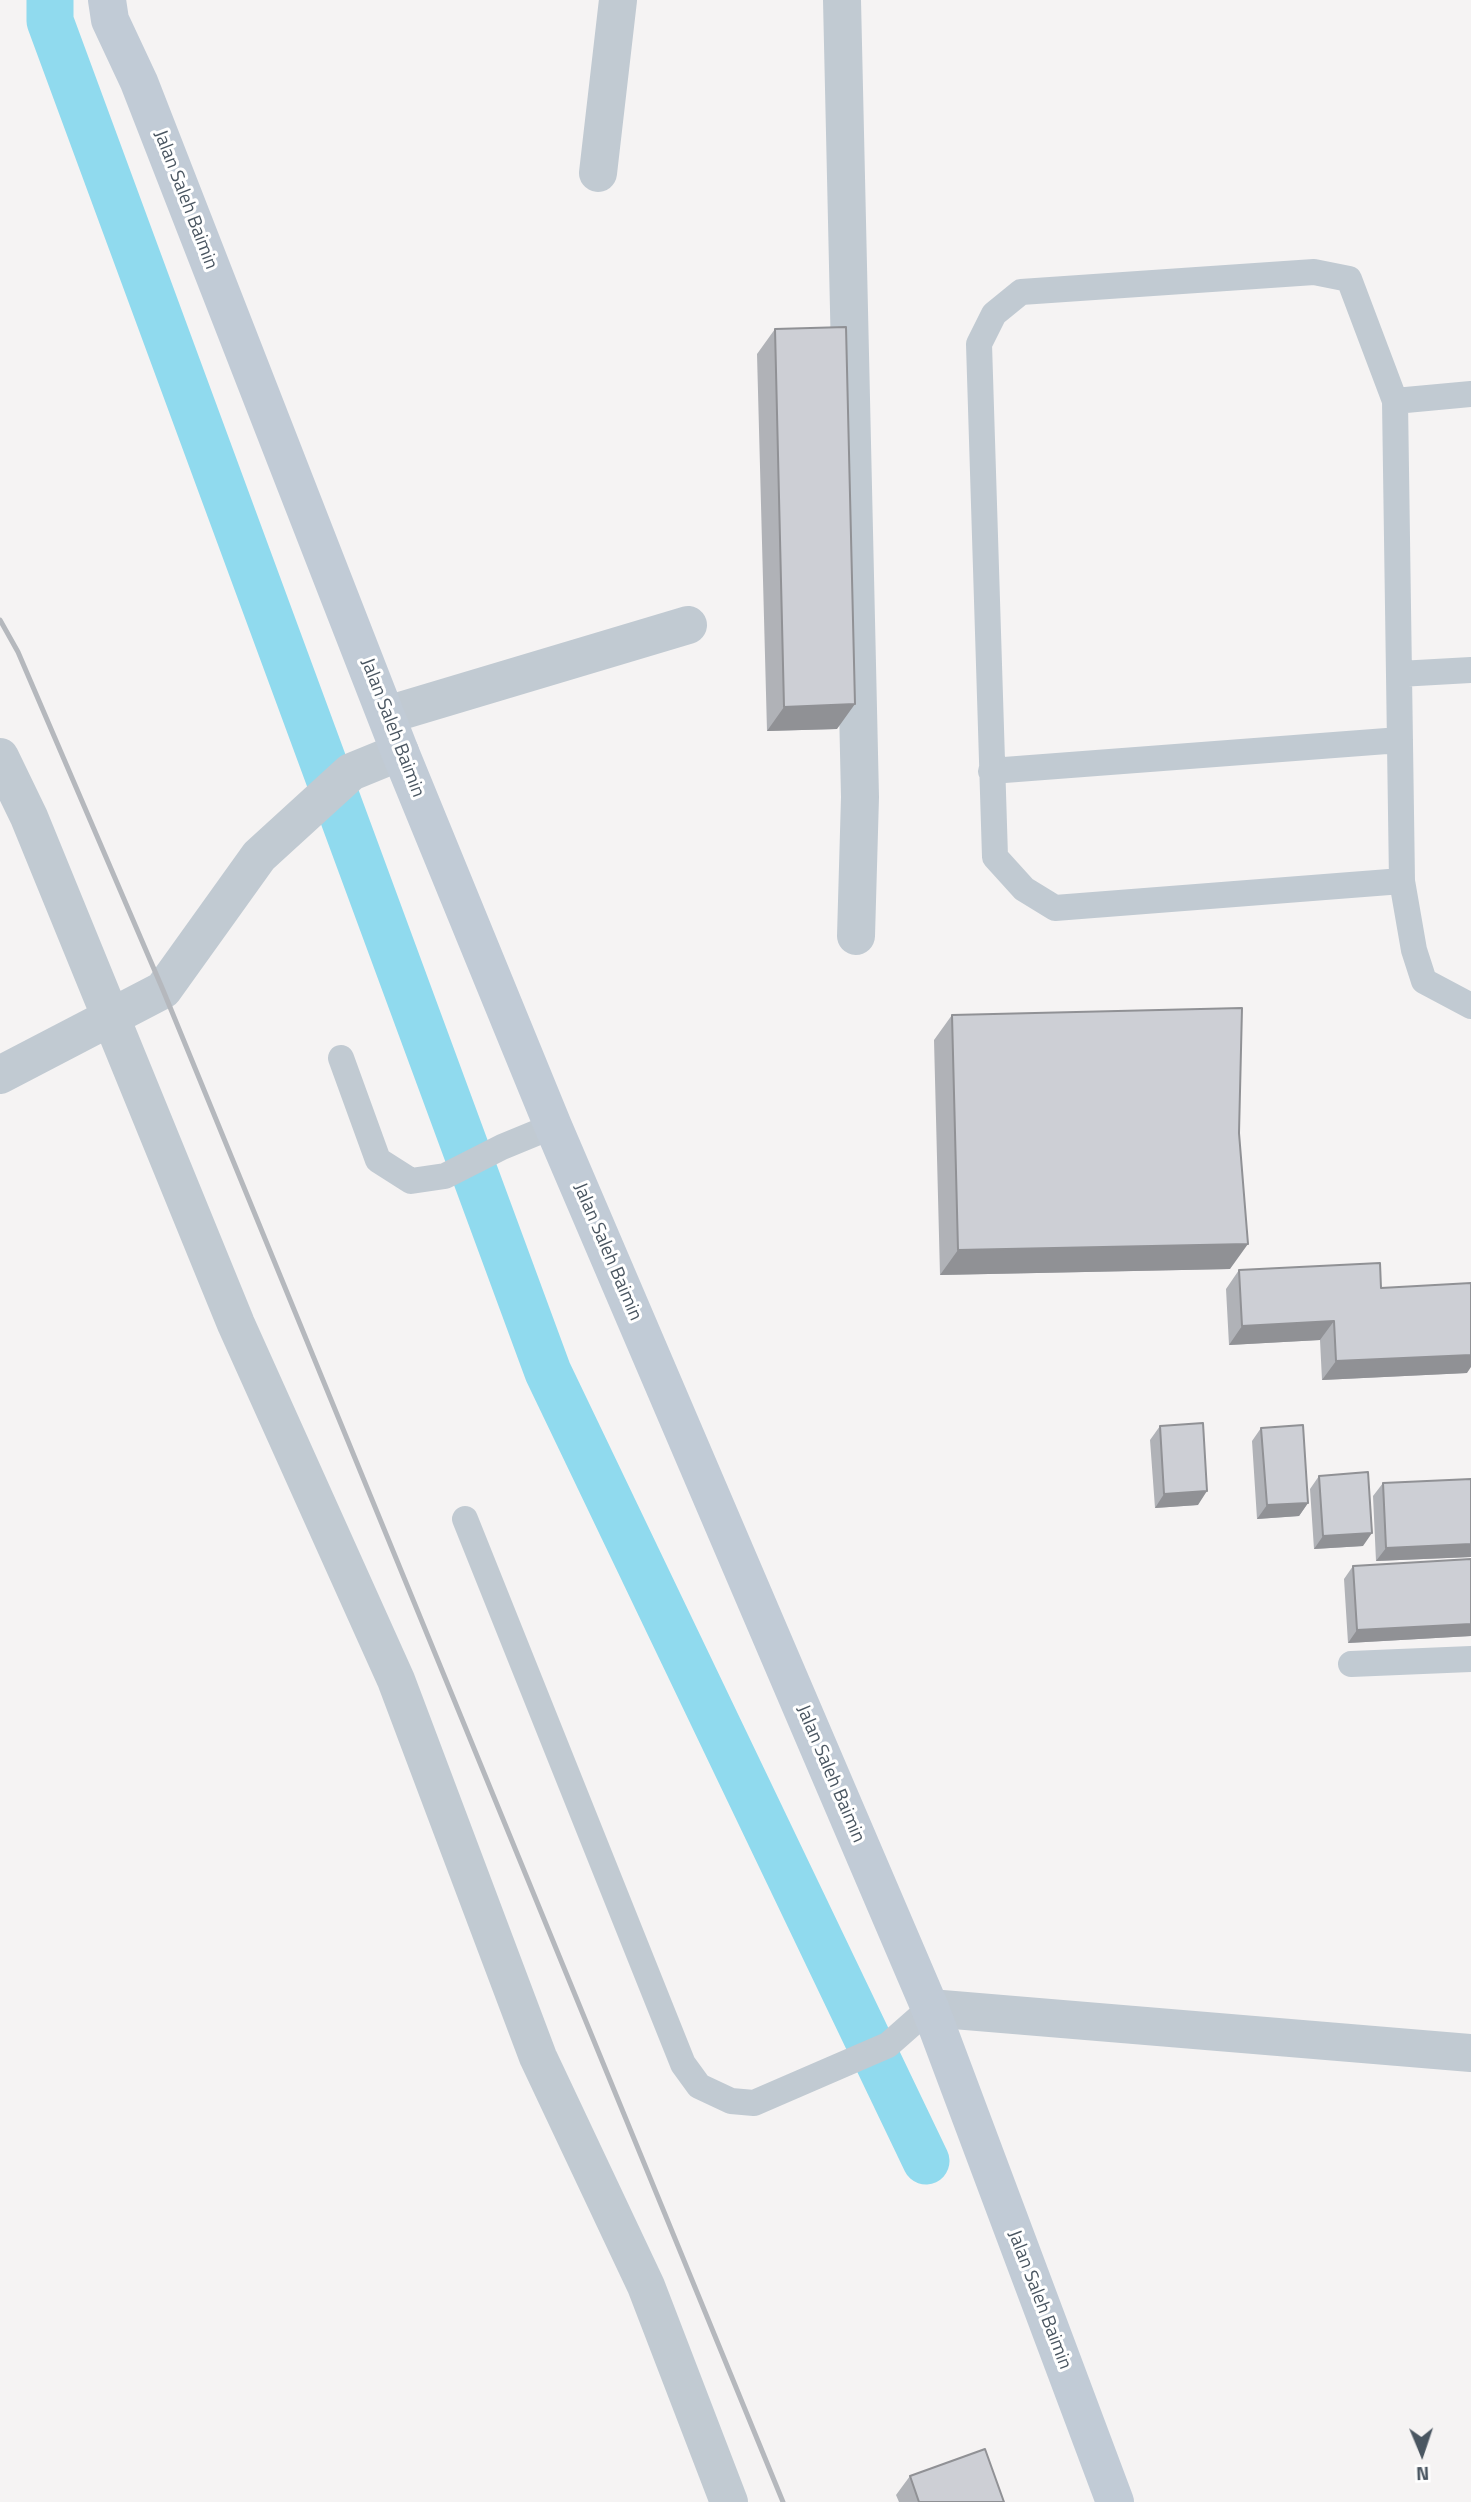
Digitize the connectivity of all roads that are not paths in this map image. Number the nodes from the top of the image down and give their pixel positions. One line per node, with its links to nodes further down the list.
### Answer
1 (107, 0): 10 (street, Jalan Saleh Baimin)
2 (618, 0): 4 (street)
3 (842, 0): 16 (street)
4 (598, 173)
5 (1471, 394): 6 (lane)
6 (1395, 401): 9 (lane); 14 (lane)
7 (688, 625): 10 (street)
8 (1471, 670): 9 (lane)
9 (1399, 674): 11 (lane)
10 (387, 715): 12 (street, Jalan Saleh Baimin)
11 (1400, 740): 14 (lane); 15 (lane)
12 (400, 751): 18 (street); 21 (street, Jalan Saleh Baimin)
13 (0, 757): 18 (street)
14 (991, 771): 15 (lane)
15 (1402, 881): 17 (lane)
16 (856, 936)
17 (1471, 1006)
18 (110, 1020): 20 (street); 27 (street)
19 (341, 1058): 21 (lane)
20 (0, 1075)
21 (553, 1126): 25 (street, Jalan Saleh Baimin)
22 (465, 1519): 25 (lane)
23 (1471, 1659): 24 (lane)
24 (1351, 1664)
25 (930, 2008): 26 (street); 28 (street, Jalan Saleh Baimin)
26 (1471, 2053)
27 (729, 2502)
28 (1115, 2502)

